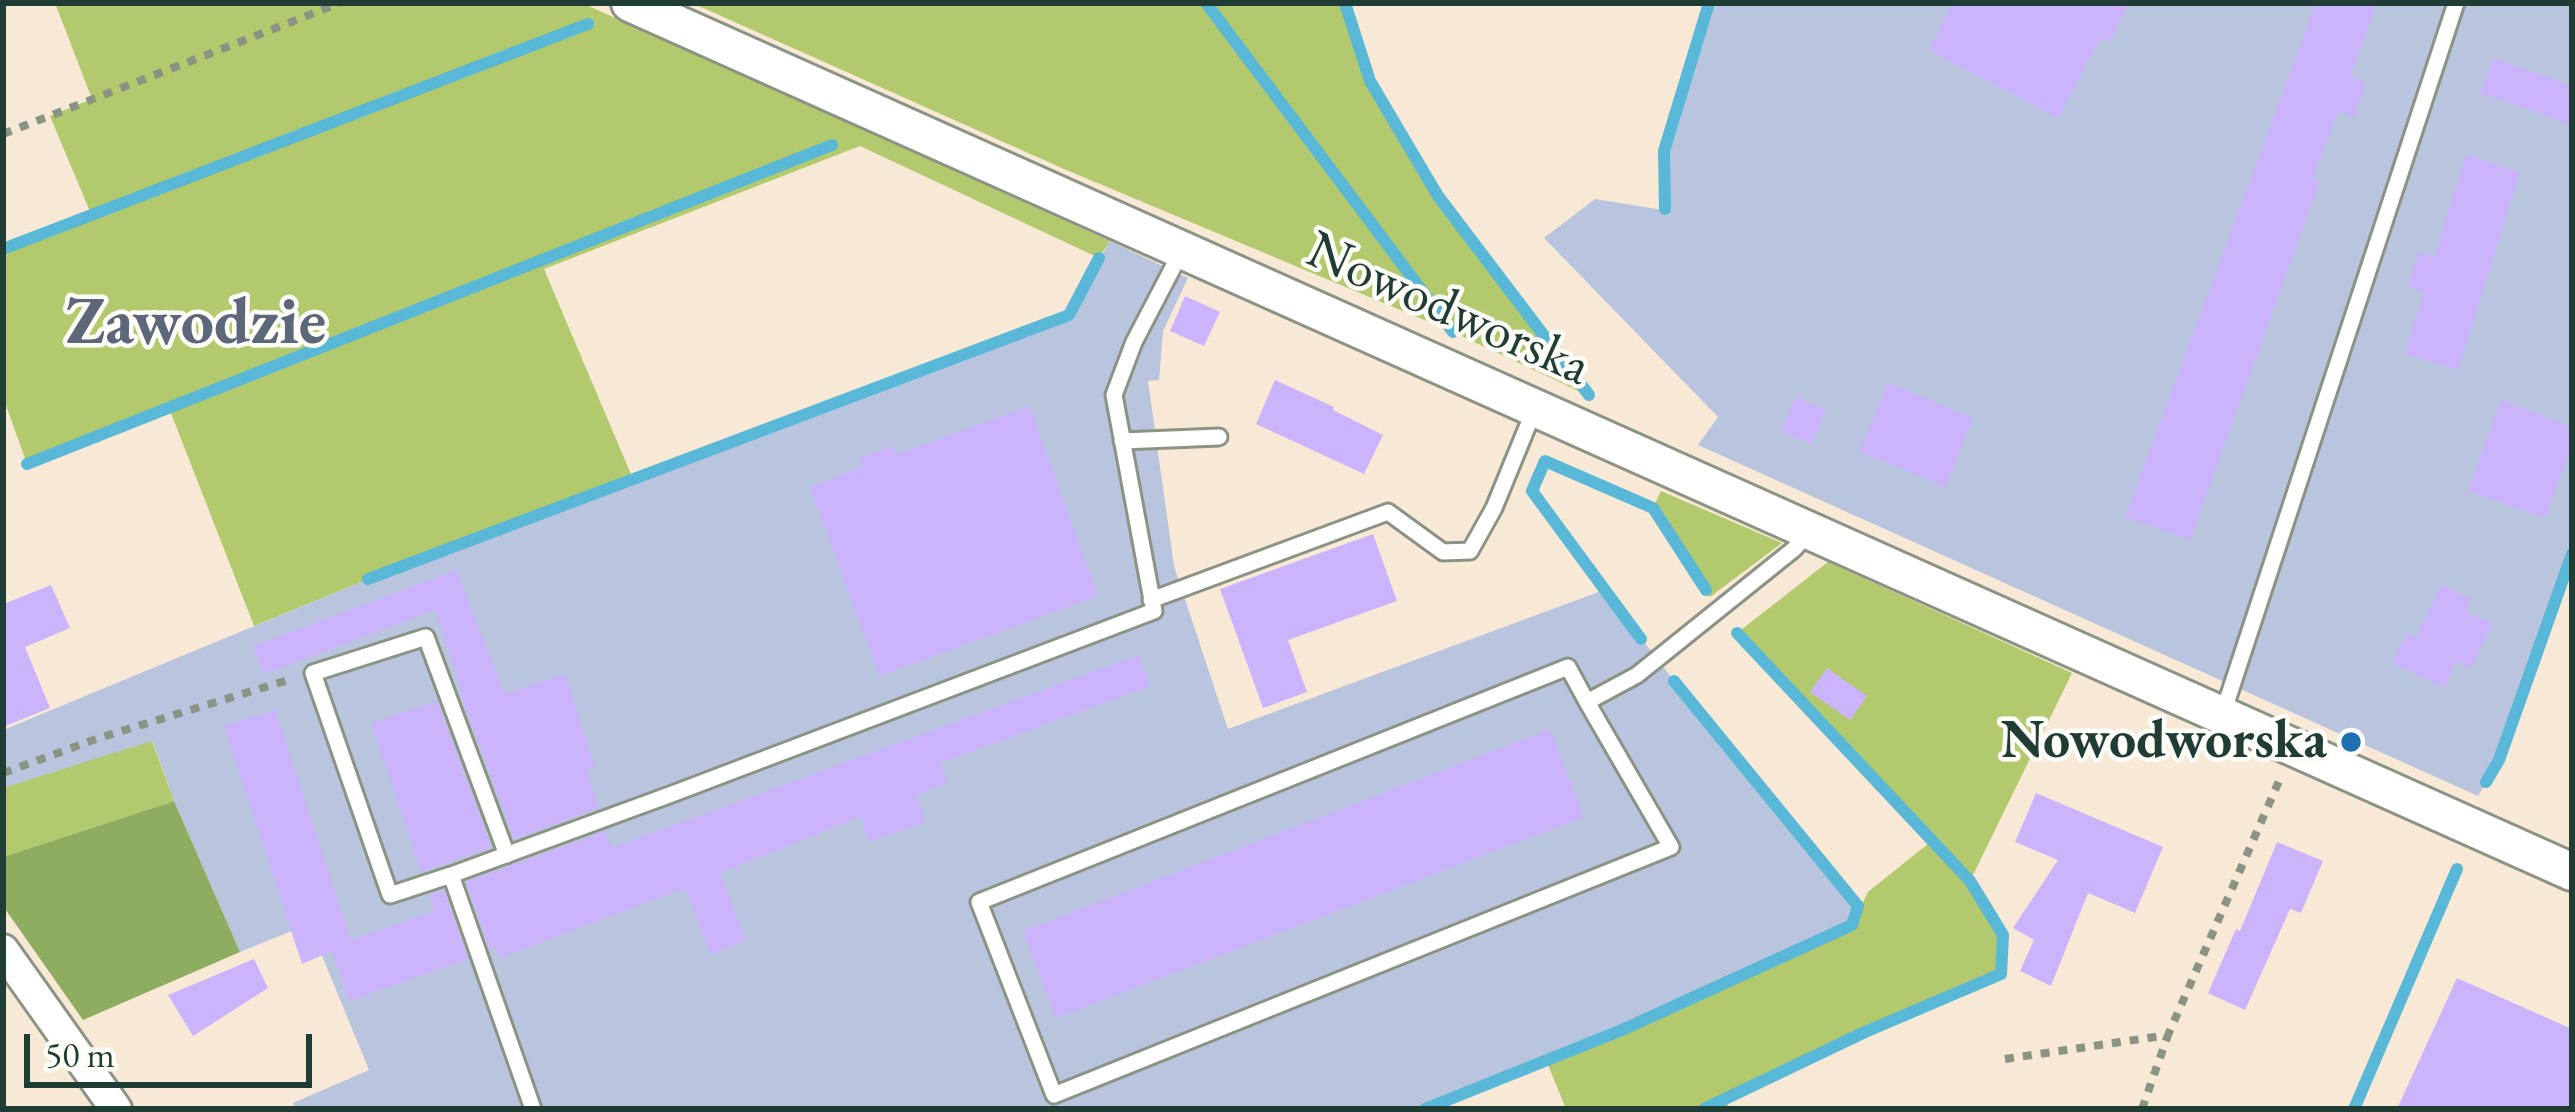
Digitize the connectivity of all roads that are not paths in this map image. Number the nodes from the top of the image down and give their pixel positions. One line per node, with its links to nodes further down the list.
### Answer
1 (630, 3): 3 (street, Nowodworska)
2 (2456, 3): 10 (lane)
3 (1183, 249): 4 (street, Nowodworska); 6 (lane)
4 (1534, 408): 7 (street, Nowodworska); 8 (lane)
5 (1219, 437): 6 (lane)
6 (1122, 441): 8 (lane)
7 (1809, 532): 9 (lane); 10 (street, Nowodworska)
8 (1151, 600): 11 (lane)
9 (1587, 702): 9 (lane)
10 (2222, 716): 12 (street, Nowodworska)
11 (506, 855): 13 (lane); 13 (lane)
12 (2572, 872)
13 (451, 875): 16 (lane)
14 (8, 969): 15 (street)
15 (116, 1109)
16 (533, 1109)

